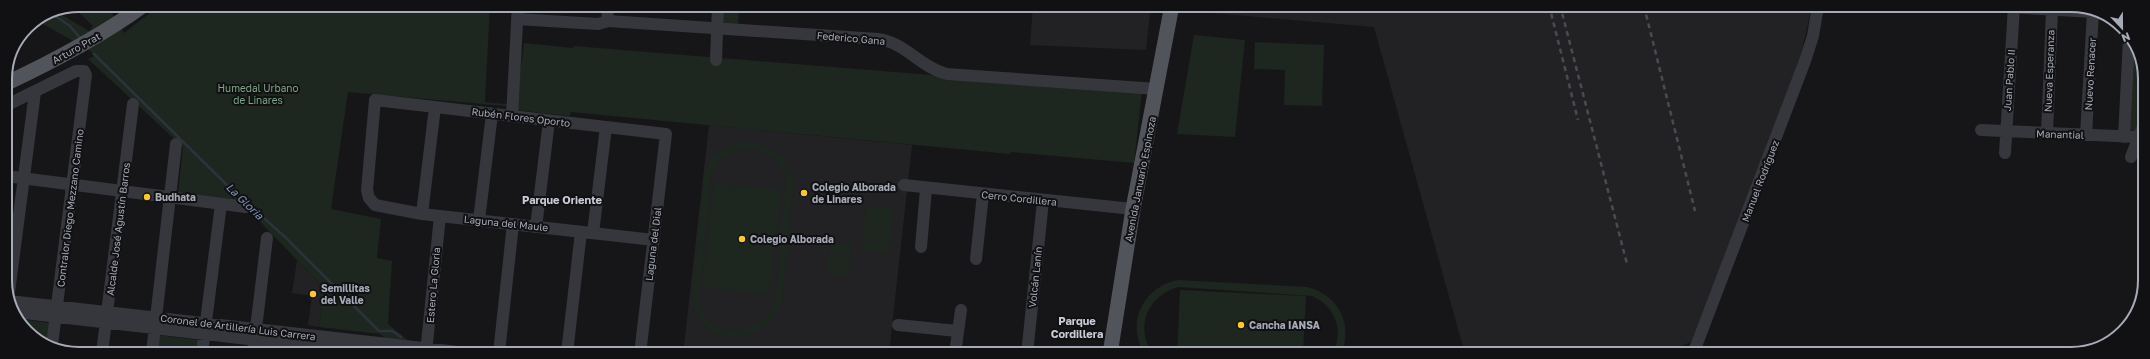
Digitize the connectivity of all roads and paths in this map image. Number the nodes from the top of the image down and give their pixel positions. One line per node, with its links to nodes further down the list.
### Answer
1 (134, 12): 15 (main road, Arturo Prat)
2 (518, 12): 10 (street)
3 (607, 12): 11 (street)
4 (718, 12): 12 (street)
5 (1171, 12): 16 (main road, Avenida Januario Espinoza)
6 (1817, 12): 83 (street, Manuel Rodríguez)
7 (2014, 12): 26 (street, Juan Pablo II)
8 (2052, 12): 27 (street, Nueva Esperanza)
9 (2094, 16): 29 (street, Nuevo Renacer)
10 (518, 19): 11 (street, Federico Gana); 22 (street)
11 (608, 21): 12 (street, Federico Gana)
12 (718, 28): 14 (street); 16 (street, Federico Gana)
13 (2129, 45): 30 (street)
14 (716, 60)
15 (12, 81)
16 (1157, 89): 47 (main road, Avenida Januario Espinoza)
17 (35, 92): 18 (street); 36 (street); 37 (street, Contralor Diego Mezzano Camino)
18 (12, 103)
19 (133, 104): 41 (street, Alcalde José Agustín Barros)
20 (435, 107): 21 (street, Rubén Flores Oporto); 40 (street, Rubén Flores Oporto); 48 (street)
21 (492, 114): 22 (street, Rubén Flores Oporto); 50 (street)
22 (512, 116): 23 (street, Rubén Flores Oporto)
23 (549, 121): 24 (street, Rubén Flores Oporto); 52 (street)
24 (606, 127): 28 (street, Rubén Flores Oporto); 53 (street)
25 (1981, 130): 26 (street, Manantial)
26 (2006, 131): 27 (street, Manantial); 33 (street, Juan Pablo II)
27 (2047, 133): 29 (street, Manantial)
28 (666, 134): 56 (street, Laguna del Dial)
29 (2086, 135): 30 (street, Manantial)
30 (2124, 137): 31 (street, Manantial)
31 (2138, 137): 34 (street)
32 (176, 144): 43 (street)
33 (2005, 154)
34 (2131, 157)
35 (12, 177): 36 (street)
36 (24, 179): 37 (street); 54 (street)
37 (72, 185): 41 (street); 62 (street, Contralor Diego Mezzano Camino)
38 (904, 185): 39 (street, Cerro Cordillera)
39 (926, 189): 42 (street, Cerro Cordillera); 57 (street)
40 (367, 190): 48 (street, Laguna del Maule)
41 (123, 191): 43 (street); 63 (street, Alcalde José Agustín Barros)
42 (983, 194): 44 (street, Cerro Cordillera); 58 (street)
43 (170, 197): 45 (street); 64 (street)
44 (1044, 201): 47 (street, Cerro Cordillera); 81 (street, Volcán Lanín)
45 (221, 204): 46 (street); 66 (street)
46 (246, 207)
47 (1133, 209): 82 (main road, Avenida Januario Espinoza)
48 (422, 214): 49 (street, Laguna del Maule)
49 (440, 216): 50 (street, Laguna del Maule); 76 (street, Estero La Gloria)
50 (479, 220): 51 (street, Laguna del Maule)
51 (513, 224): 52 (street, Laguna del Maule); 77 (street)
52 (536, 227): 53 (street, Laguna del Maule)
53 (587, 232): 56 (street, Laguna del Maule); 78 (street)
54 (12, 233)
55 (267, 238): 68 (street)
56 (654, 240): 79 (street, Laguna del Dial)
57 (921, 247)
58 (976, 259)
59 (16, 302): 62 (street, Coronel de Artillería Luis Carrera)
60 (960, 310): 67 (street)
61 (20, 312): 62 (street, Coronel de Artillería Luis Carrera)
62 (56, 312): 63 (street, Coronel de Artillería Luis Carrera); 69 (street, Contralor Diego Mezzano Camino)
63 (106, 317): 64 (street, Coronel de Artillería Luis Carrera); 71 (street, Alcalde José Agustín Barros)
64 (155, 323): 66 (street, Coronel de Artillería Luis Carrera); 72 (street)
65 (898, 325): 67 (street)
66 (205, 329): 68 (street, Coronel de Artillería Luis Carrera); 73 (street)
67 (958, 331): 80 (street)
68 (255, 335): 70 (street, Coronel de Artillería Luis Carrera); 74 (street)
69 (52, 342)
70 (306, 345): 75 (street, Coronel de Artillería Luis Carrera)
71 (103, 347)
72 (153, 347)
73 (203, 347)
74 (254, 347)
75 (330, 347)
76 (427, 347)
77 (500, 347)
78 (568, 347)
79 (641, 347)
80 (956, 347)
81 (1028, 347)
82 (1111, 347)
83 (1696, 347)

